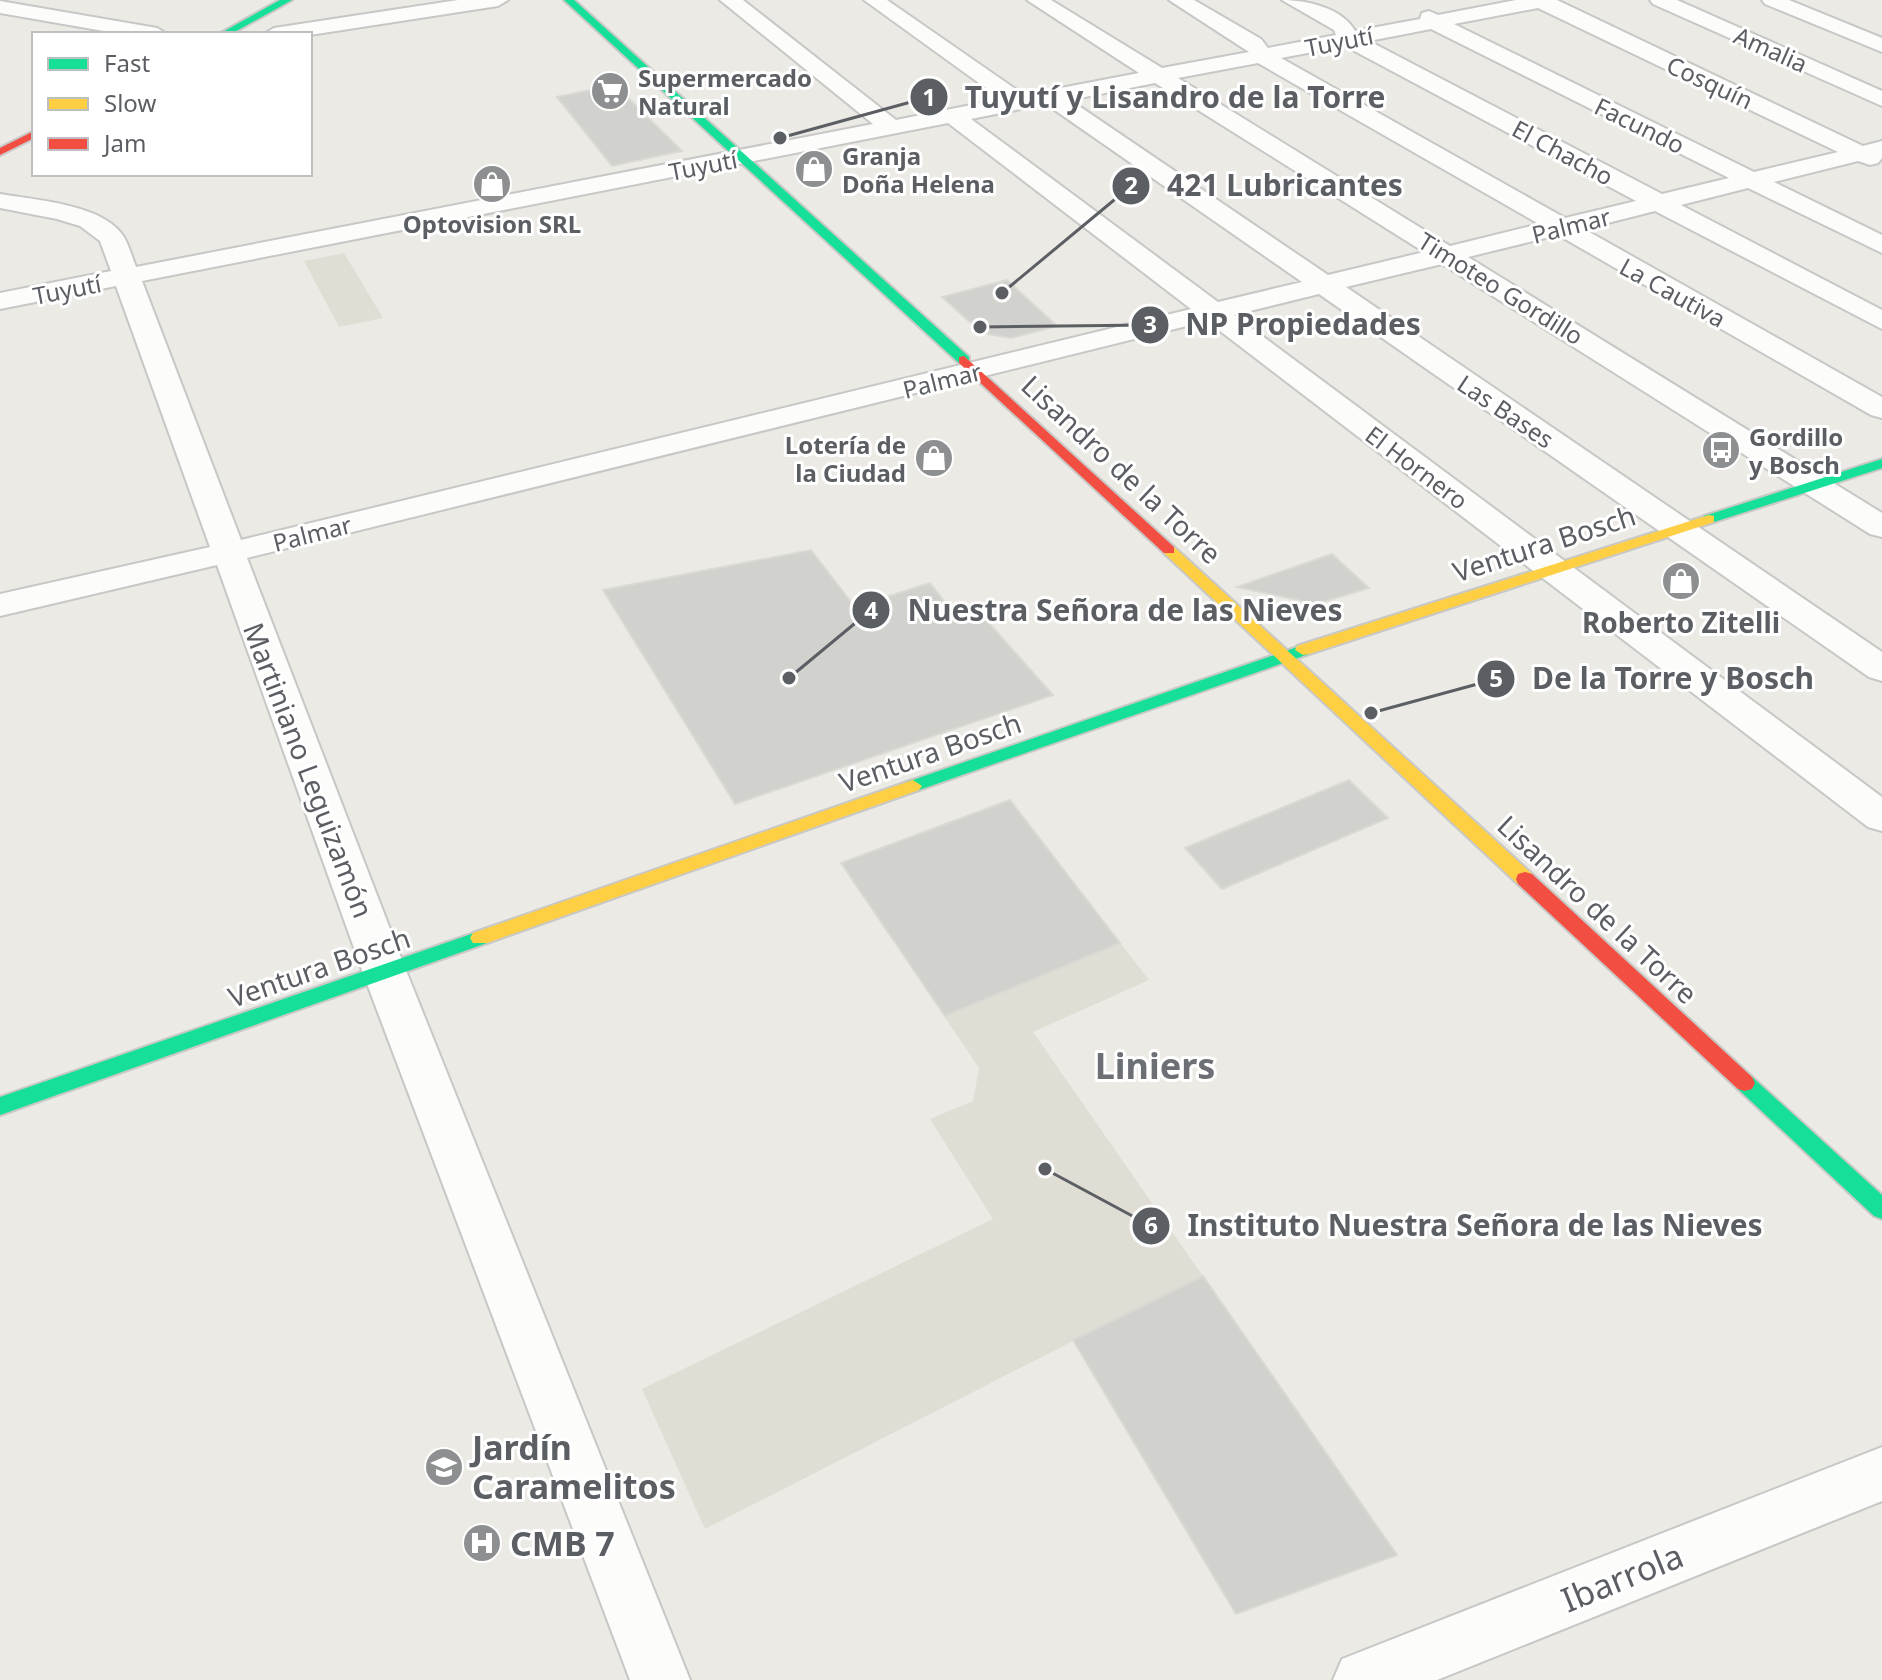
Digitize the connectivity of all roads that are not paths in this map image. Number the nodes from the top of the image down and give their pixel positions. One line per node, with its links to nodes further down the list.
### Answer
1 (287, 0): 16 (street)
2 (498, 0): 17 (street)
3 (569, 0): 30 (street, Lisandro de la Torre)
4 (730, 0): 26 (street)
5 (874, 0): 24 (street)
6 (1037, 0): 21 (street, Timoteo Gordillo)
7 (1179, 0): 20 (street, La Cautiva)
8 (1292, 0): 18 (street, El Chacho)
9 (1542, 0): 14 (street, Tuyutí); 29 (street, Cosquín)
10 (1660, 0): 23 (street, Amalia)
11 (1772, 0): 19 (street)
12 (1414, 5): 14 (street, Facundo)
13 (0, 7): 15 (street)
14 (1433, 22): 18 (street, Tuyutí); 31 (street, Facundo)
15 (145, 32)
16 (228, 32)
17 (287, 32)
18 (1349, 39): 20 (street, Tuyutí); 33 (street, El Chacho)
19 (1882, 46)
20 (1262, 56): 21 (street, Tuyutí); 34 (street, La Cautiva)
21 (1158, 76): 22 (street, Tuyutí); 36 (street, Timoteo Gordillo)
22 (1051, 97): 24 (street, Tuyutí); 38 (street, Las Bases)
23 (1882, 99)
24 (1021, 103): 25 (street, Tuyutí)
25 (953, 116): 26 (street, Tuyutí); 40 (street, El Hornero)
26 (892, 128): 30 (street, Tuyutí)
27 (32, 135): 28 (street)
28 (0, 152)
29 (1875, 155): 31 (street, Palmar)
30 (744, 157): 37 (street, Tuyutí); 42 (street, Lisandro de la Torre)
31 (1752, 180): 33 (street, Palmar); 35 (street, Facundo)
32 (0, 201): 37 (street, Martiniano Leguizamón)
33 (1659, 203): 34 (street, Palmar); 41 (street, El Chacho)
34 (1560, 227): 36 (street, Palmar); 43 (street, La Cautiva)
35 (1882, 245)
36 (1448, 256): 38 (street, Palmar); 45 (street, Timoteo Gordillo)
37 (125, 278): 39 (street, Tuyutí); 48 (street, Martiniano Leguizamón)
38 (1324, 286): 40 (street, Palmar); 47 (street, Las Bases)
39 (0, 301)
40 (1213, 313): 42 (street, Palmar); 49 (street, El Hornero)
41 (1882, 321)
42 (977, 371): 48 (street, Palmar); 51 (street, Lisandro de la Torre)
43 (1882, 409)
44 (1882, 463): 45 (street, Ventura Bosch)
45 (1814, 484): 46 (street, Timoteo Gordillo); 47 (street, Ventura Bosch)
46 (1882, 527)
47 (1678, 529): 49 (street, Ventura Bosch); 52 (street, Las Bases)
48 (227, 553): 50 (street, Palmar); 54 (street, Martiniano Leguizamón)
49 (1551, 569): 51 (street, Ventura Bosch); 53 (street, El Hornero)
50 (0, 605)
51 (1282, 657): 54 (street, Ventura Bosch); 56 (street, Lisandro de la Torre)
52 (1882, 669)
53 (1882, 817)
54 (385, 973): 55 (street, Ventura Bosch); 58 (street, Martiniano Leguizamón)
55 (0, 1106)
56 (1882, 1209)
57 (1882, 1474): 59 (street, Ibarrola)
58 (660, 1680)
59 (1363, 1680)

